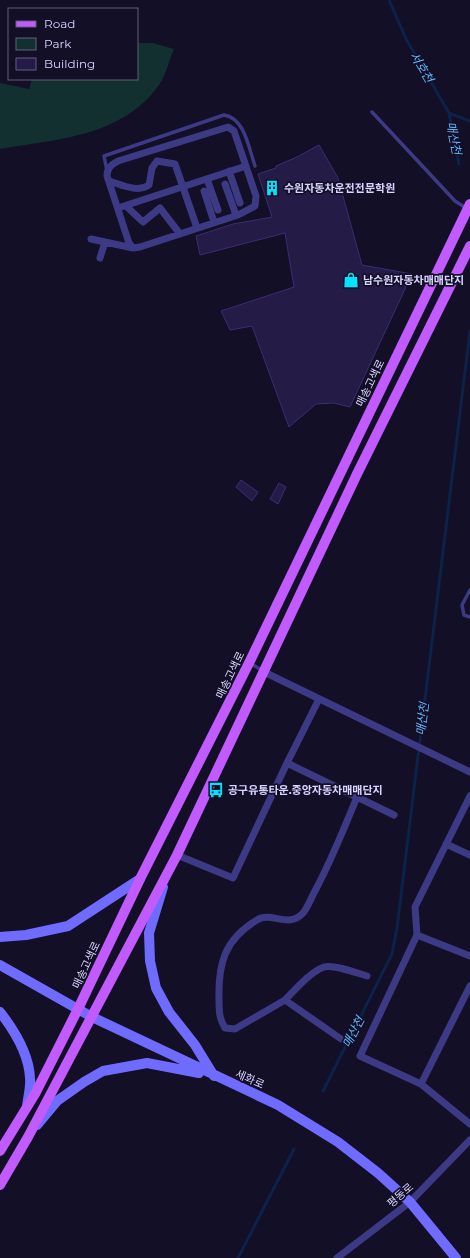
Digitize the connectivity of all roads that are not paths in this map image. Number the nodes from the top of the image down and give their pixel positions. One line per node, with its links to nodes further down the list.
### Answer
1 (372, 112): 15 (lane)
2 (246, 166): 4 (street); 5 (street); 16 (street)
3 (255, 166): 4 (lane)
4 (107, 171): 7 (street)
5 (229, 171): 6 (street); 12 (street)
6 (207, 179): 9 (street); 11 (street)
7 (109, 181): 9 (street); 14 (street)
8 (224, 184): 16 (street)
9 (183, 187): 13 (street); 18 (street)
10 (198, 201): 17 (street)
11 (223, 201)
12 (240, 203)
13 (126, 206): 14 (street); 19 (street)
14 (118, 208): 23 (street)
15 (469, 208): 27 (main road, 매송고색로)
16 (236, 215): 17 (street)
17 (214, 222): 18 (street)
18 (197, 228): 19 (street)
19 (180, 234): 23 (street)
20 (91, 239): 21 (street)
21 (104, 242): 23 (street); 24 (street)
22 (470, 246): 28 (main road)
23 (134, 248)
24 (100, 258)
25 (470, 590): 26 (lane)
26 (470, 617)
27 (249, 663): 28 (lane); 39 (main road, 매송고색로)
28 (264, 672): 29 (street); 36 (main road)
29 (319, 699): 30 (street); 31 (street)
30 (287, 763): 33 (street); 36 (street)
31 (470, 772)
32 (470, 796): 35 (street)
33 (357, 797): 34 (street); 46 (street)
34 (394, 816)
35 (446, 844): 37 (street); 40 (street)
36 (177, 855): 38 (main road)
37 (470, 855)
38 (168, 871): 49 (main road); 51 (main road)
39 (140, 879): 41 (main road); 47 (main road, 매송고색로)
40 (417, 935): 42 (street); 52 (street)
41 (0, 937)
42 (470, 956)
43 (0, 966): 47 (main road, 세화로)
44 (367, 976): 46 (street)
45 (470, 986): 52 (street)
46 (285, 1000): 50 (street)
47 (78, 1009): 49 (main road, 세화로); 53 (main road, 매송고색로)
48 (0, 1012): 53 (main road)
49 (92, 1017): 51 (main road, 세화로); 55 (main road)
50 (341, 1039)
51 (214, 1076): 55 (main road); 59 (main road, 세화로)
52 (421, 1084): 54 (street)
53 (27, 1106): 57 (main road, 매송고색로)
54 (470, 1124)
55 (28, 1137): 58 (main road)
56 (470, 1140): 59 (street, 평동로)
57 (0, 1151)
58 (0, 1185)
59 (410, 1202): 60 (street, 평동로); 61 (main road, 세화로)
60 (338, 1258)
61 (456, 1258)

